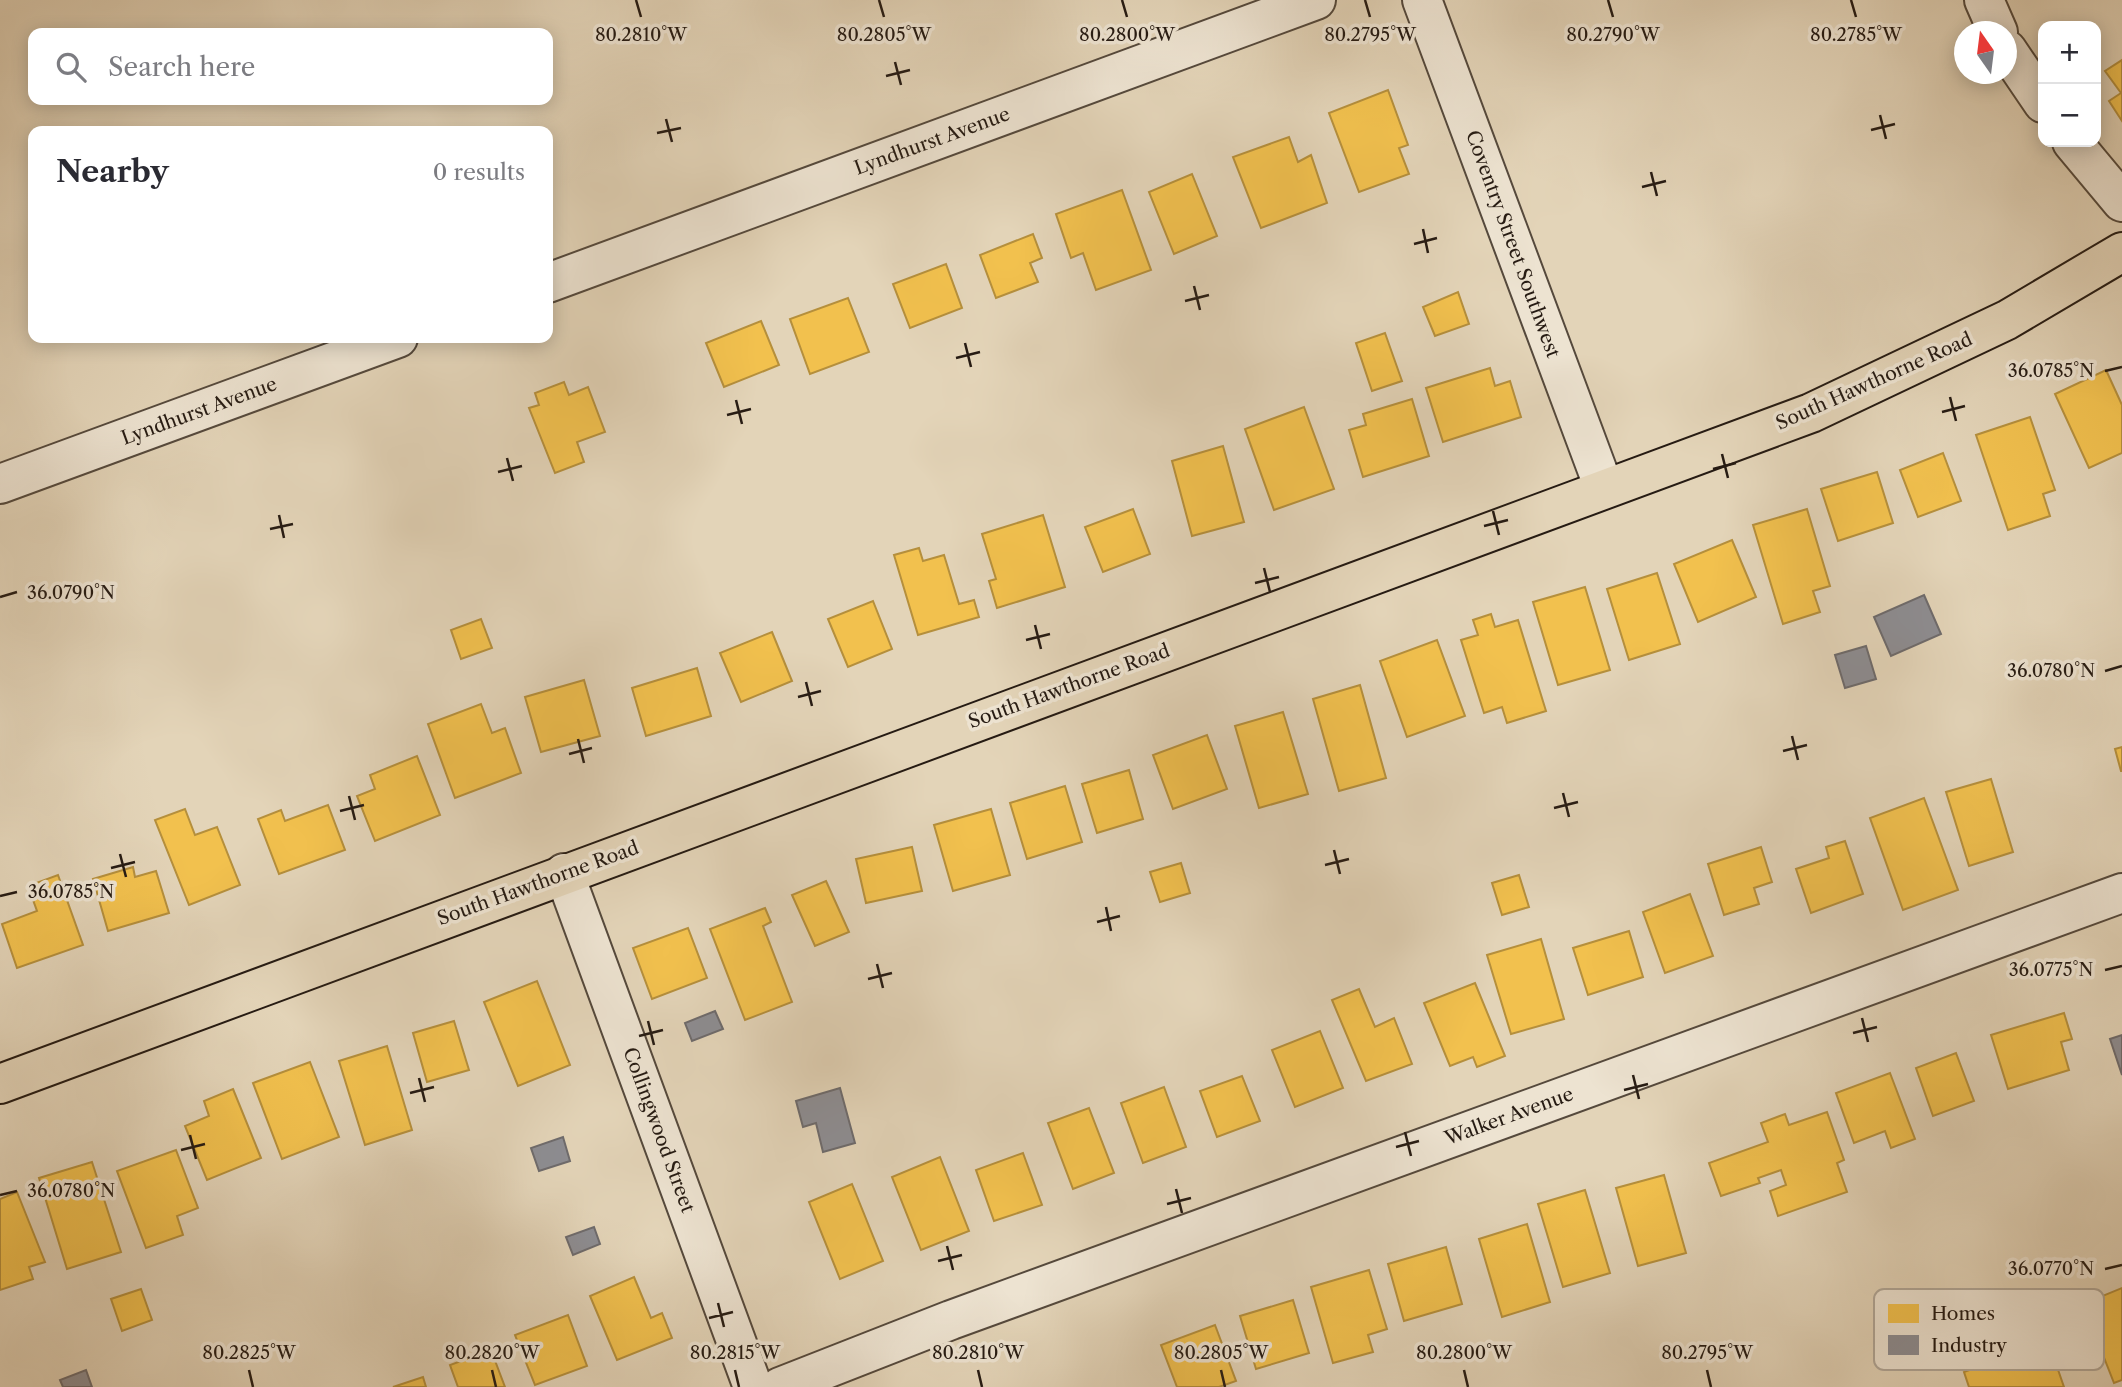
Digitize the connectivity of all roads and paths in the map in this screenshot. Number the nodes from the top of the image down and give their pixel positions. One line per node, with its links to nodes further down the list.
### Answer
1 (1316, 0): 10 (street, Lyndhurst Avenue)
2 (1422, 0): 13 (street, Coventry Street Southwest)
3 (1983, 0): 4 (street)
4 (1993, 21)
5 (2017, 65): 6 (street)
6 (2038, 96)
7 (2076, 147): 8 (street)
8 (2122, 202)
9 (2122, 252): 13 (main road, South Hawthorne Road)
10 (553, 281)
11 (384, 343): 12 (street, Lyndhurst Avenue)
12 (0, 484)
13 (1604, 488): 14 (main road, South Hawthorne Road)
14 (564, 873): 16 (main road, South Hawthorne Road); 17 (street, Collingwood Street)
15 (2122, 893): 18 (street, Walker Avenue)
16 (0, 1084)
17 (753, 1387)
18 (779, 1387)

